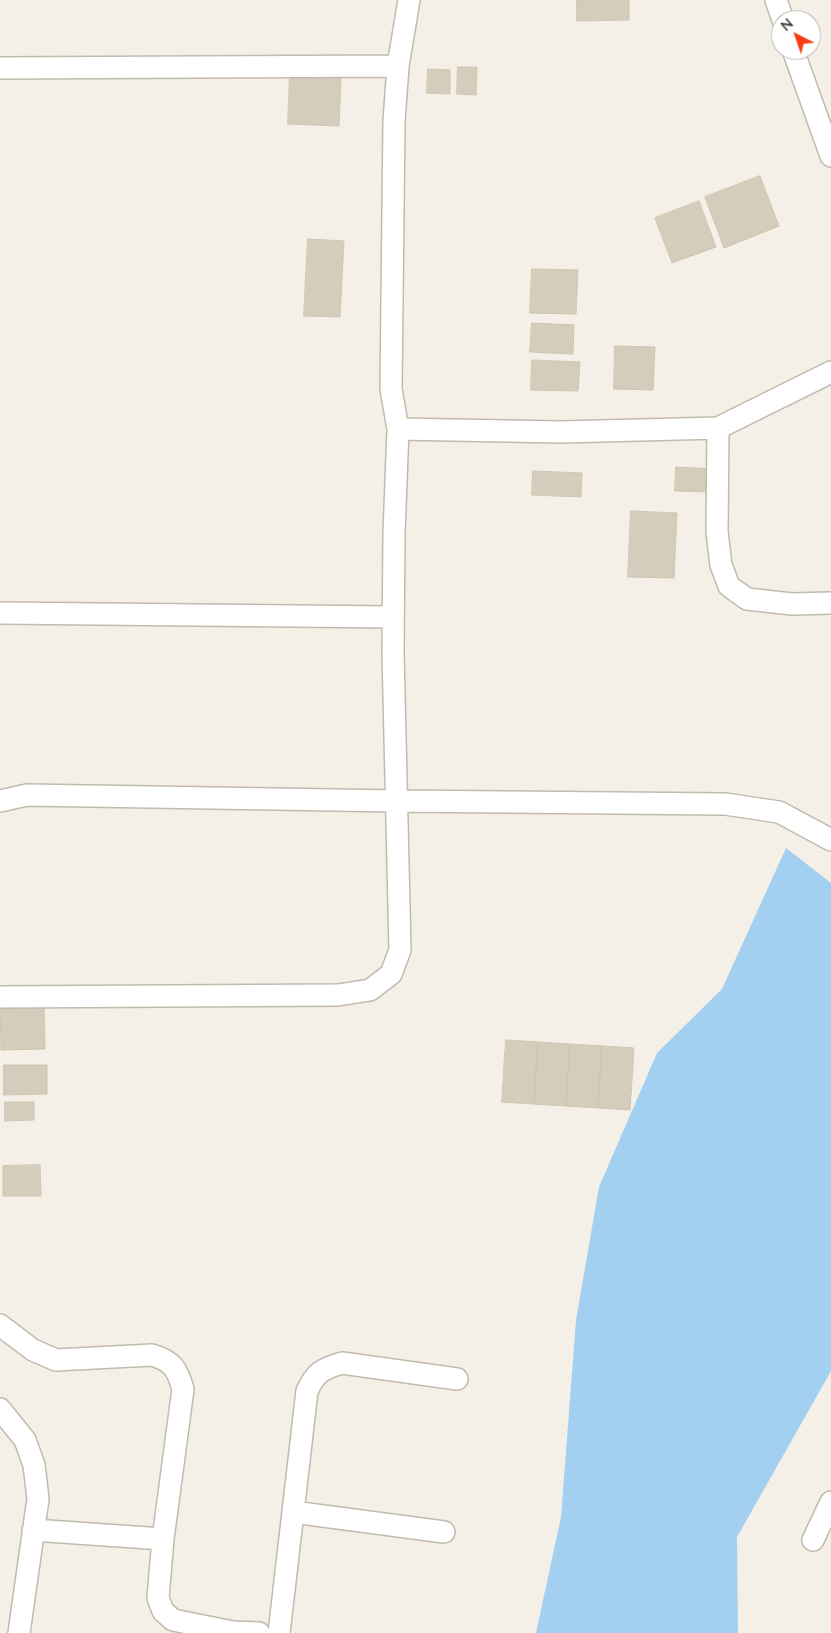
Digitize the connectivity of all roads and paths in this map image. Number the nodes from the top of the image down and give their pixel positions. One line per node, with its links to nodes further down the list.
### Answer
1 (409, 0): 3 (street)
2 (797, 60): 5 (street)
3 (398, 66): 4 (street); 8 (street)
4 (0, 68)
5 (831, 156)
6 (831, 372): 7 (street)
7 (718, 428): 8 (street); 9 (street)
8 (398, 429): 11 (street)
9 (831, 602)
10 (0, 613): 11 (street)
11 (393, 617): 13 (street)
12 (0, 801): 13 (street)
13 (398, 801): 14 (street); 15 (street)
14 (831, 840)
15 (0, 996)
16 (0, 1325): 23 (street)
17 (457, 1379): 20 (street)
18 (0, 1409): 21 (street)
19 (831, 1502): 24 (street)
20 (293, 1512): 22 (street); 28 (street)
21 (33, 1530): 23 (street); 25 (street)
22 (444, 1532)
23 (163, 1539): 26 (street)
24 (813, 1540)
25 (19, 1633)
26 (233, 1633): 27 (street)
27 (259, 1633)
28 (279, 1633)

